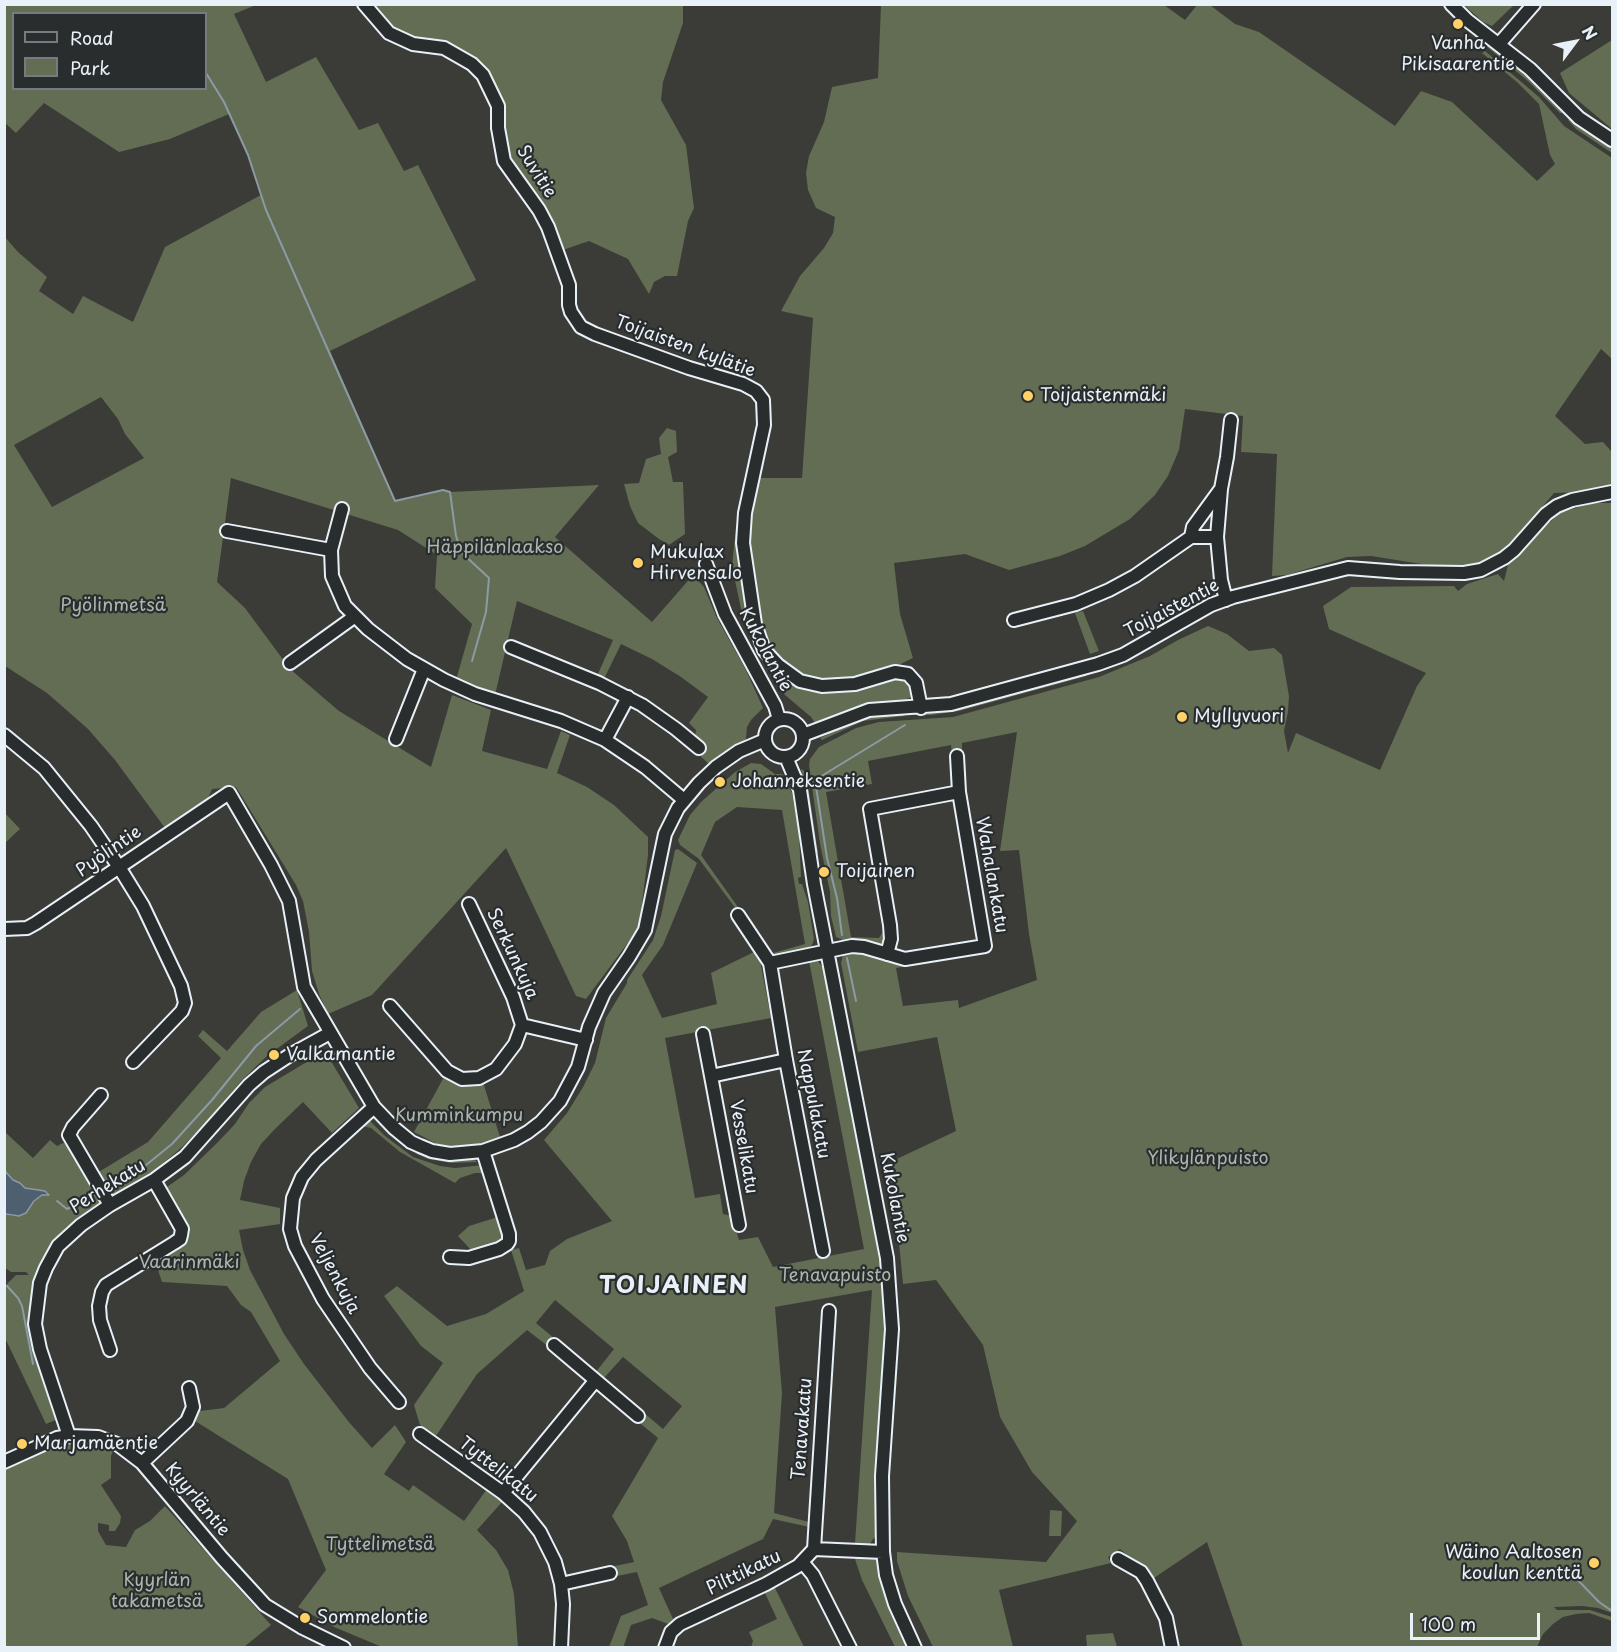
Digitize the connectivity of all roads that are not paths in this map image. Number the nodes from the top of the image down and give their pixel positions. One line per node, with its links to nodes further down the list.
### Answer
1 (364, 4): 6 (street, Suvitie)
2 (1451, 4): 4 (street)
3 (1534, 4): 4 (street)
4 (1499, 44): 5 (street)
5 (1612, 140)
6 (557, 252): 23 (street, Toijaisten kylätie)
7 (1231, 420): 8 (street)
8 (1221, 489): 12 (street); 13 (street)
9 (1612, 492): 16 (street, Toijaistentie)
10 (342, 509): 14 (street)
11 (227, 531): 14 (street)
12 (1191, 537): 13 (street); 18 (street)
13 (1217, 537): 16 (street)
14 (331, 550): 17 (street)
15 (706, 564): 24 (street, Kukolantie)
16 (1226, 600): 23 (street, Toijaistentie)
17 (354, 617): 20 (street); 21 (street)
18 (1014, 620)
19 (511, 646): 22 (street)
20 (290, 663)
21 (424, 669): 27 (street); 28 (street)
22 (628, 697): 28 (street); 30 (street)
23 (921, 708): 26 (street, Toijaistentie)
24 (779, 719): 26 (street); 29 (street)
25 (4, 735): 35 (street)
26 (803, 735): 32 (street)
27 (396, 739)
28 (605, 740): 34 (street)
29 (765, 740): 32 (street); 34 (street)
30 (699, 748)
31 (957, 756): 33 (street, Wahalankatu)
32 (786, 757): 39 (street, Kukolantie)
33 (959, 792): 40 (street); 40 (street, Wahalankatu)
34 (684, 800): 46 (street)
35 (119, 867): 38 (street, Pyölintie); 44 (street, Pyölintie); 48 (street)
36 (469, 904): 43 (street, Serkunkuja)
37 (738, 915): 41 (street, Nappulakatu)
38 (4, 929)
39 (826, 951): 40 (street, Wahalankatu); 41 (street); 71 (street, Kukolantie)
40 (887, 954)
41 (770, 963): 47 (street, Nappulakatu)
42 (390, 1006): 43 (street)
43 (522, 1025): 46 (street, Serkunkuja)
44 (330, 1033): 51 (street); 53 (street, Perhekatu)
45 (703, 1034): 49 (street, Vesselikatu)
46 (586, 1040): 52 (street)
47 (786, 1060): 49 (street); 56 (street, Nappulakatu)
48 (133, 1062)
49 (711, 1076): 55 (street, Vesselikatu)
50 (101, 1095): 54 (street)
51 (374, 1107): 52 (street); 63 (street, Veljenkuja)
52 (483, 1151): 57 (street)
53 (154, 1180): 54 (street, Perhekatu); 60 (street)
54 (110, 1205): 66 (street, Perhekatu)
55 (739, 1225)
56 (823, 1251)
57 (450, 1257)
58 (829, 1311): 70 (street, Tenavakatu)
59 (554, 1345): 61 (street)
60 (110, 1350)
61 (595, 1381): 64 (street); 69 (street)
62 (189, 1388): 68 (street)
63 (399, 1402)
64 (638, 1416)
65 (420, 1434): 69 (street, Tyttelikatu)
66 (69, 1436): 67 (street, Kyyrläntie); 68 (street, Kyyrläntie)
67 (4, 1462)
68 (142, 1463): 76 (street, Kyyrläntie)
69 (503, 1493): 75 (street, Tyttelikatu)
70 (814, 1549): 71 (street); 73 (street, Pilttikatu)
71 (883, 1552): 81 (street, Kukolantie)
72 (1118, 1559): 82 (street)
73 (802, 1563): 79 (street, Pilttikatu); 80 (street)
74 (610, 1573): 75 (street)
75 (561, 1584): 78 (street, Tyttelikatu)
76 (327, 1644): 77 (street, Kyyrläntie)
77 (344, 1647)
78 (561, 1647)
79 (665, 1647)
80 (850, 1647)
81 (915, 1647)
82 (1172, 1647)

